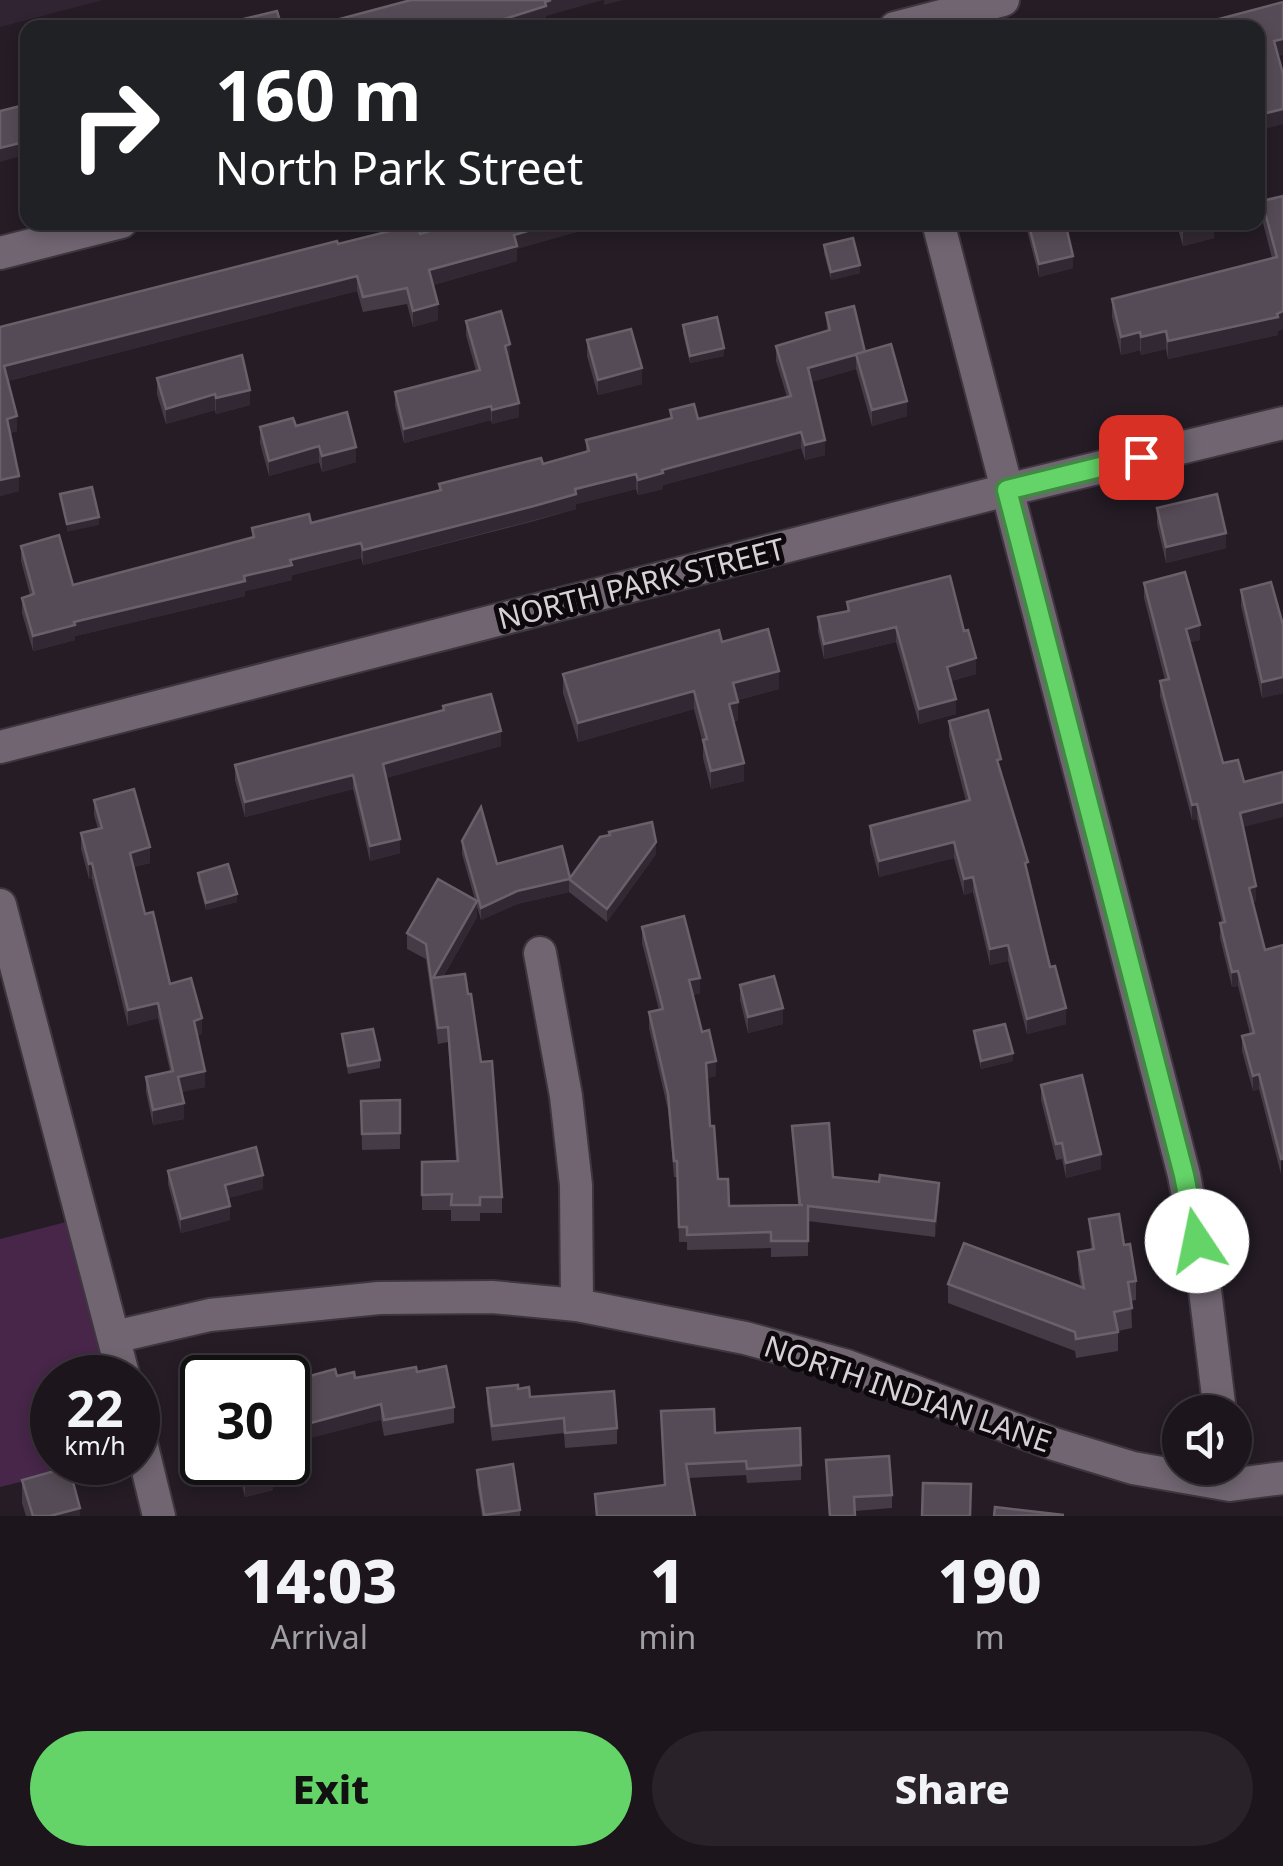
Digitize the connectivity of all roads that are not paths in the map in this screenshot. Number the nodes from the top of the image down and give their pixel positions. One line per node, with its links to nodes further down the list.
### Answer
1 (1003, 0): 2 (street)
2 (923, 20)
3 (90, 230): 5 (street)
4 (940, 230): 7 (street)
5 (0, 253)
6 (1283, 423): 7 (street, NORTH PARK STREET)
7 (1007, 490): 8 (street, NORTH PARK STREET); 14 (street)
8 (0, 747)
9 (0, 905): 12 (street)
10 (540, 953): 11 (street)
11 (577, 1305): 12 (street, NORTH INDIAN LANE); 17 (street, NORTH INDIAN LANE)
12 (114, 1337): 13 (street)
13 (118, 1355)
14 (1218, 1395)
15 (1283, 1478): 17 (street, NORTH INDIAN LANE)
16 (151, 1485): 18 (street)
17 (1230, 1490)
18 (159, 1516)

